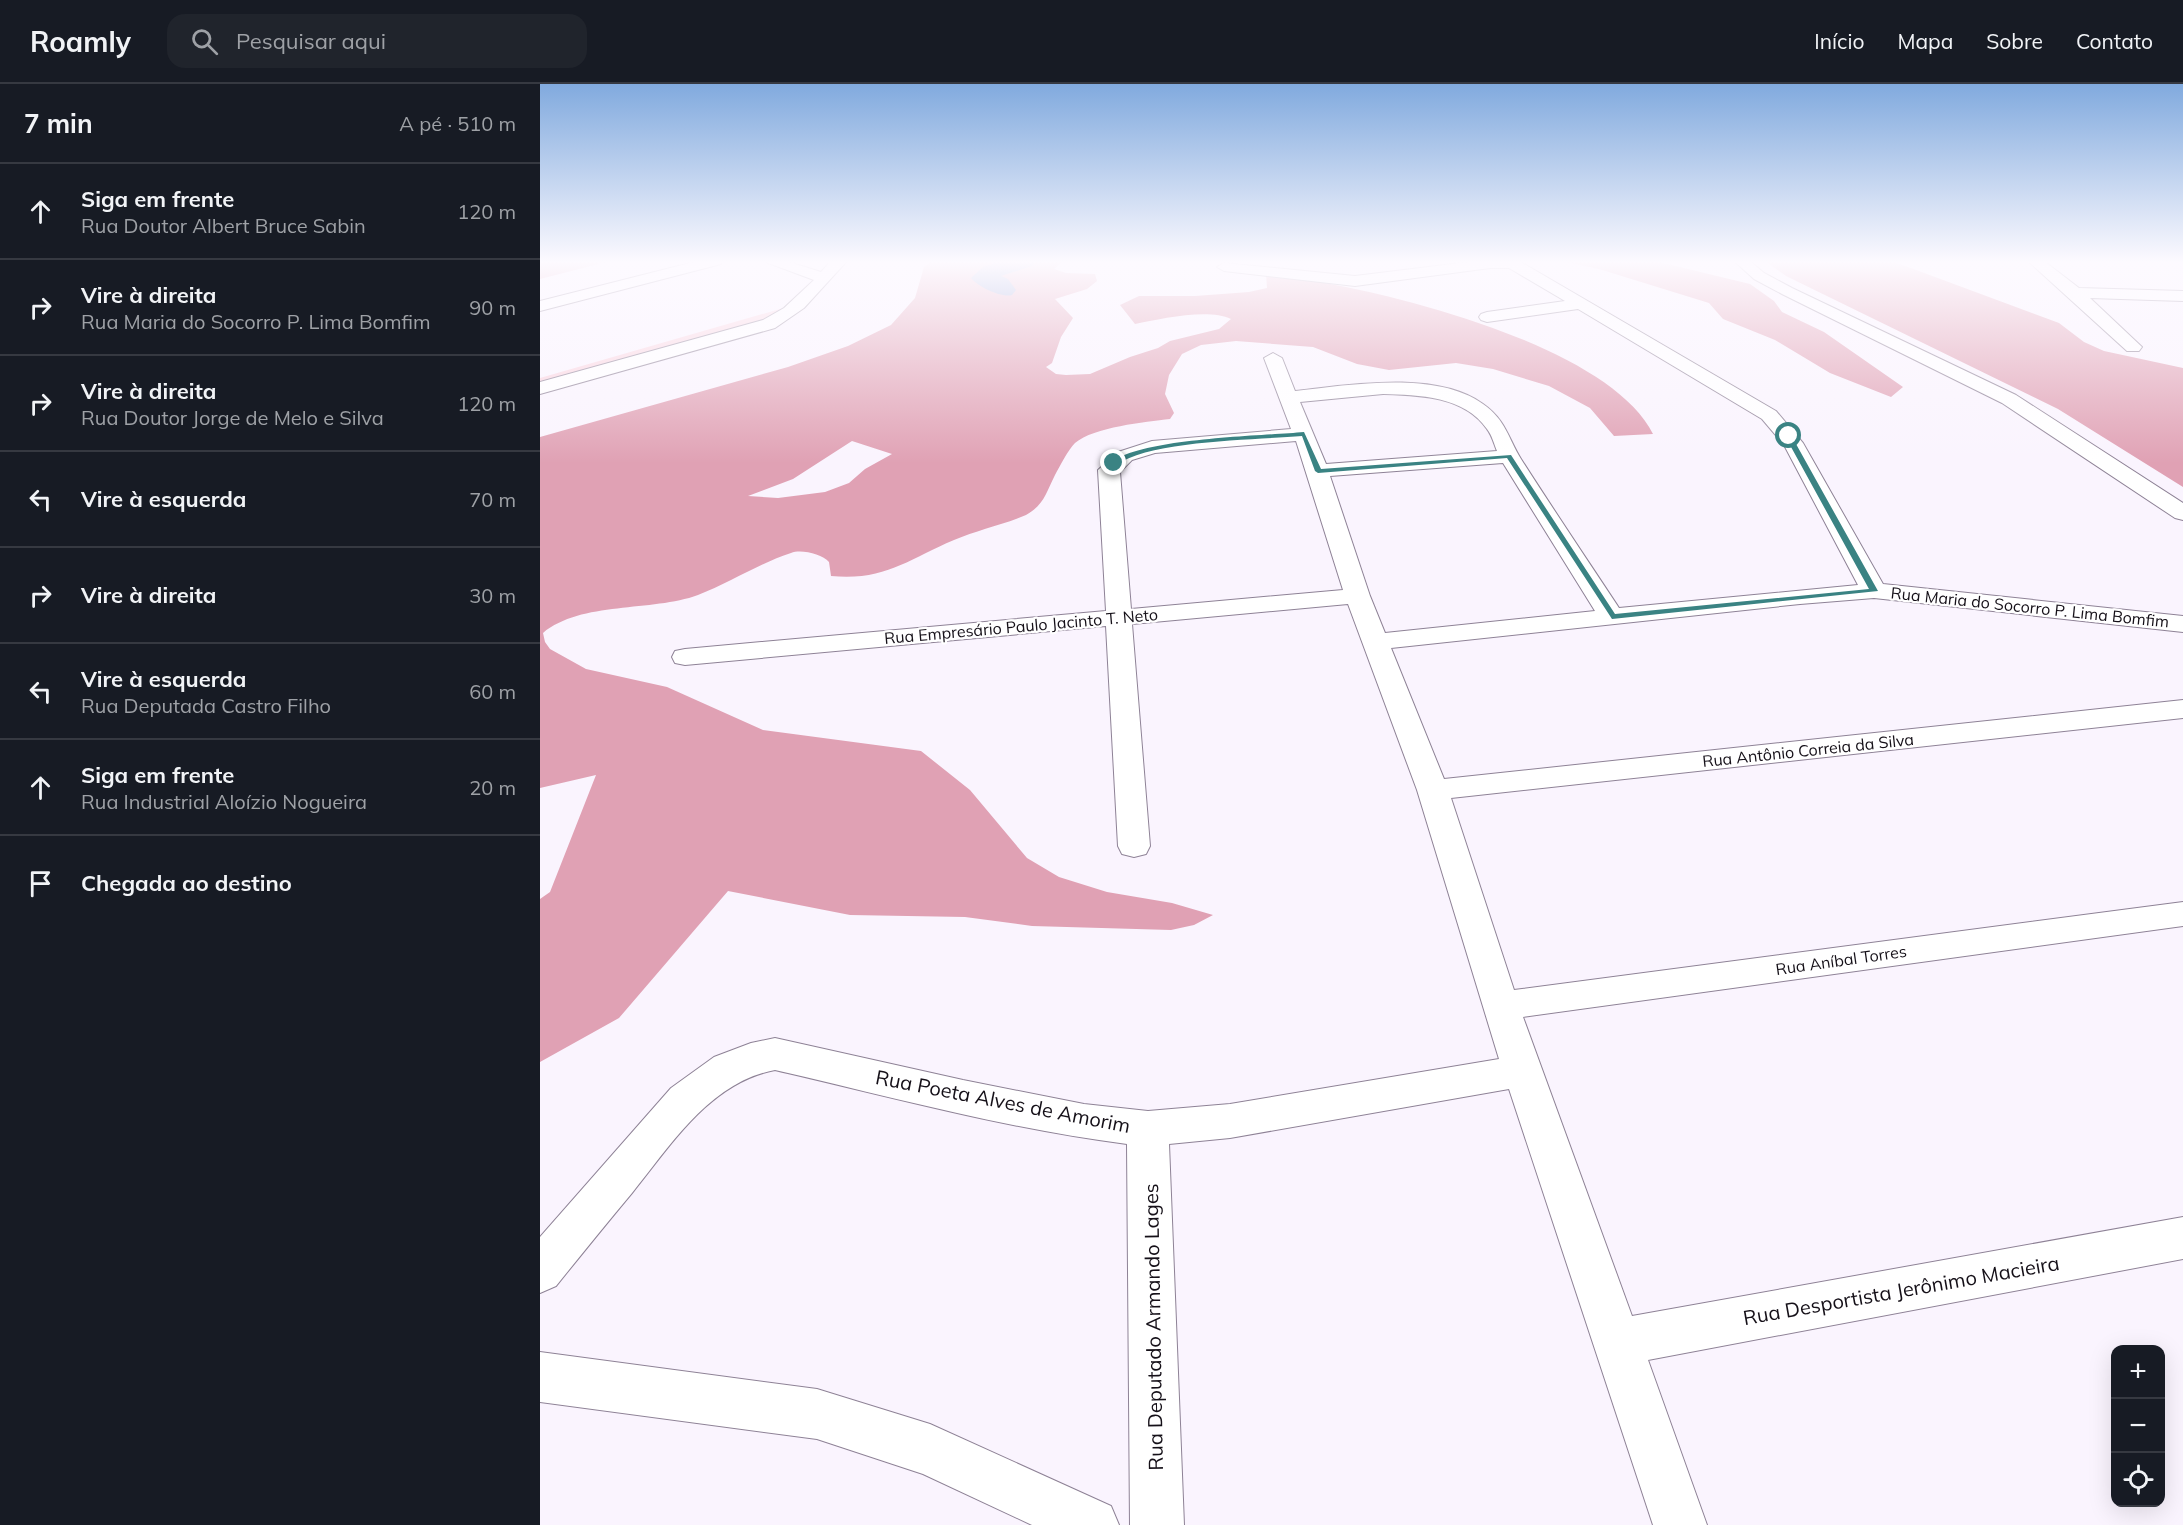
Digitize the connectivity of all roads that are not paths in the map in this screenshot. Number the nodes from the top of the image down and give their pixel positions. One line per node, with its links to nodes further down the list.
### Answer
1 (701, 328): 8 (street)
2 (756, 328): 9 (street)
3 (1621, 328): 15 (street)
4 (1863, 328): 14 (street)
5 (2114, 328): 6 (street)
6 (2133, 346)
7 (1273, 358): 10 (street)
8 (540, 375)
9 (540, 388)
10 (1289, 397): 11 (street); 12 (street)
11 (1304, 434): 13 (street); 17 (street)
12 (1509, 456): 13 (street); 18 (street)
13 (1318, 471): 16 (street)
14 (2183, 513)
15 (1874, 591): 18 (street, Rua Maria do Socorro P. Lima Bomfim); 19 (street, Rua Maria do Socorro P. Lima Bomfim)
16 (1358, 596): 17 (street, Rua Empresário Paulo Jacinto T. Neto); 20 (street)
17 (1118, 616): 21 (street, Rua Empresário Paulo Jacinto T. Neto); 24 (street)
18 (1612, 616): 20 (street, Rua Maria do Socorro P. Lima Bomfim)
19 (2183, 624)
20 (1376, 642): 23 (street)
21 (685, 657)
22 (2183, 709): 23 (street, Rua Antônio Correia da Silva)
23 (1433, 790): 26 (street)
24 (1134, 846)
25 (2183, 914): 26 (street, Rua Aníbal Torres)
26 (1500, 1006): 27 (street)
27 (1521, 1071): 28 (street, Rua Poeta Alves de Amorim); 31 (street)
28 (1148, 1129): 30 (street, Rua Poeta Alves de Amorim); 34 (street, Rua Deputado Armando Lages)
29 (2183, 1238): 31 (street, Rua Desportista Jerônimo Macieira)
30 (540, 1271)
31 (1618, 1342): 35 (street)
32 (540, 1377): 33 (street)
33 (1092, 1525)
34 (1157, 1525)
35 (1680, 1525)

